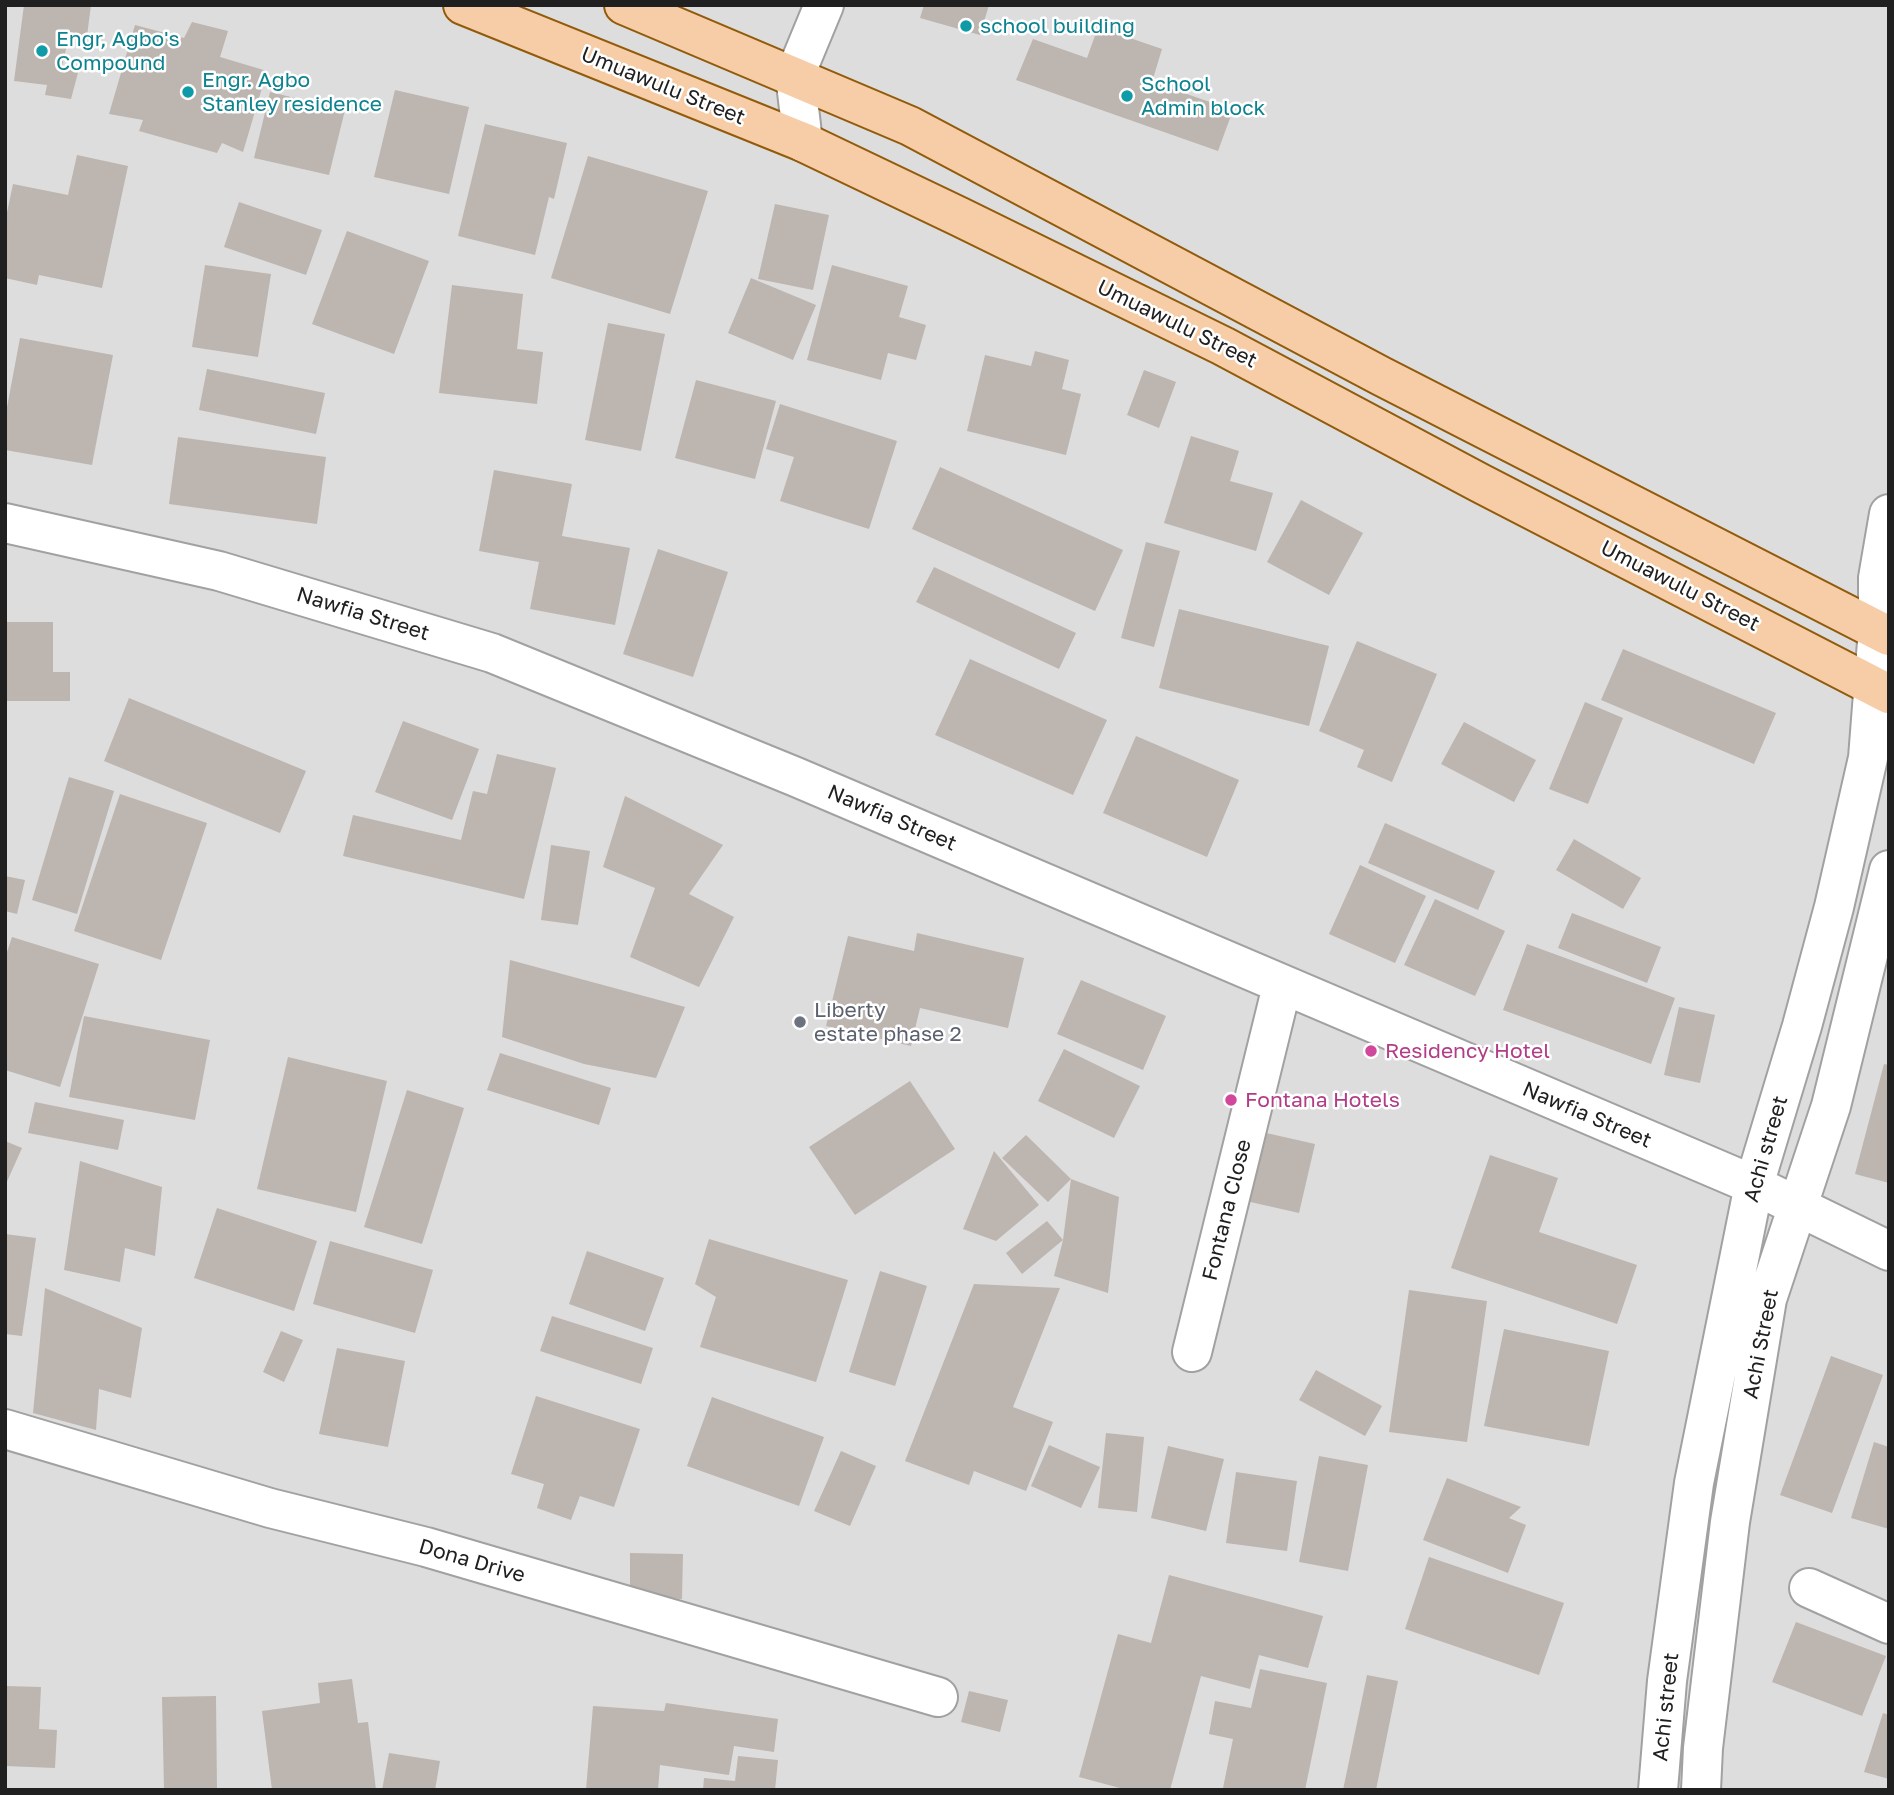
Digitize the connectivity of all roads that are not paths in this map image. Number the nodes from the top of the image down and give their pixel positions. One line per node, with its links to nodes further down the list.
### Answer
1 (463, 5): 5 (main road, Umuawulu Street)
2 (624, 5): 4 (main road)
3 (824, 5): 4 (street)
4 (795, 75): 5 (street); 6 (main road)
5 (803, 142): 7 (main road, Umuawulu Street)
6 (1285, 323): 7 (street); 10 (main road)
7 (1261, 365): 11 (main road, Umuawulu Street)
8 (1889, 513): 10 (street, Achi street)
9 (5, 523): 13 (street, Nawfia Street)
10 (1883, 632): 11 (street, Achi street)
11 (1881, 689): 14 (street, Achi street)
12 (1889, 870): 15 (street, Achi Street)
13 (1282, 986): 14 (street, Nawfia Street); 17 (street, Fontana Close)
14 (1754, 1185): 15 (street, Nawfia Street); 22 (street, Achi street)
15 (1799, 1209): 16 (street, Nawfia Street); 23 (street, Achi Street)
16 (1889, 1251)
17 (1192, 1352)
18 (5, 1429): 21 (street, Dona Drive)
19 (1809, 1588): 20 (street)
20 (1889, 1624)
21 (938, 1696)
22 (1658, 1790)
23 (1701, 1790)

